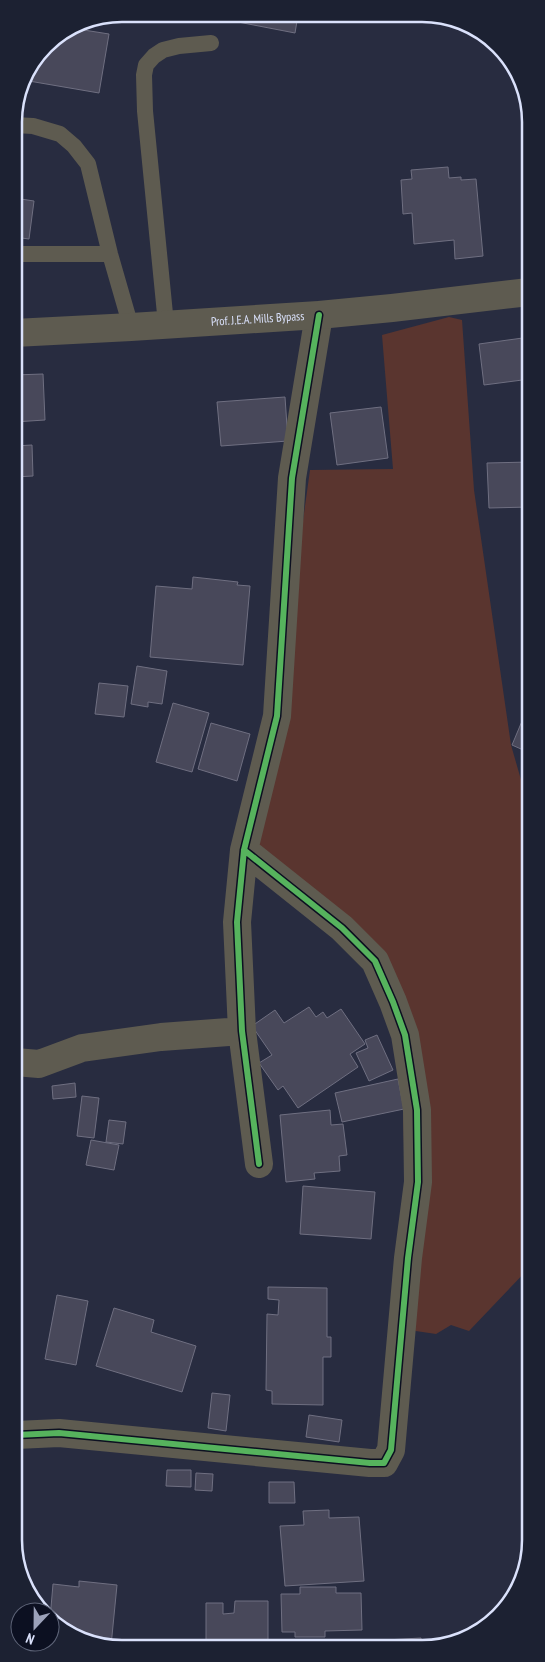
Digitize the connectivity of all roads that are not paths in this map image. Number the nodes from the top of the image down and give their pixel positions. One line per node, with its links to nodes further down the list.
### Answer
1 (210, 43): 7 (lane)
2 (23, 125): 4 (lane)
3 (23, 254): 4 (lane)
4 (110, 254): 8 (lane)
5 (522, 293): 6 (street, Prof. J.E.A. Mills Bypass)
6 (319, 314): 7 (street, Prof. J.E.A. Mills Bypass); 10 (street)
7 (166, 324): 8 (street, Prof. J.E.A. Mills Bypass)
8 (131, 327): 9 (street, Prof. J.E.A. Mills Bypass)
9 (23, 333)
10 (244, 850): 11 (street); 14 (street)
11 (242, 1031): 12 (street); 13 (street)
12 (22, 1063)
13 (259, 1164)
14 (22, 1435)

